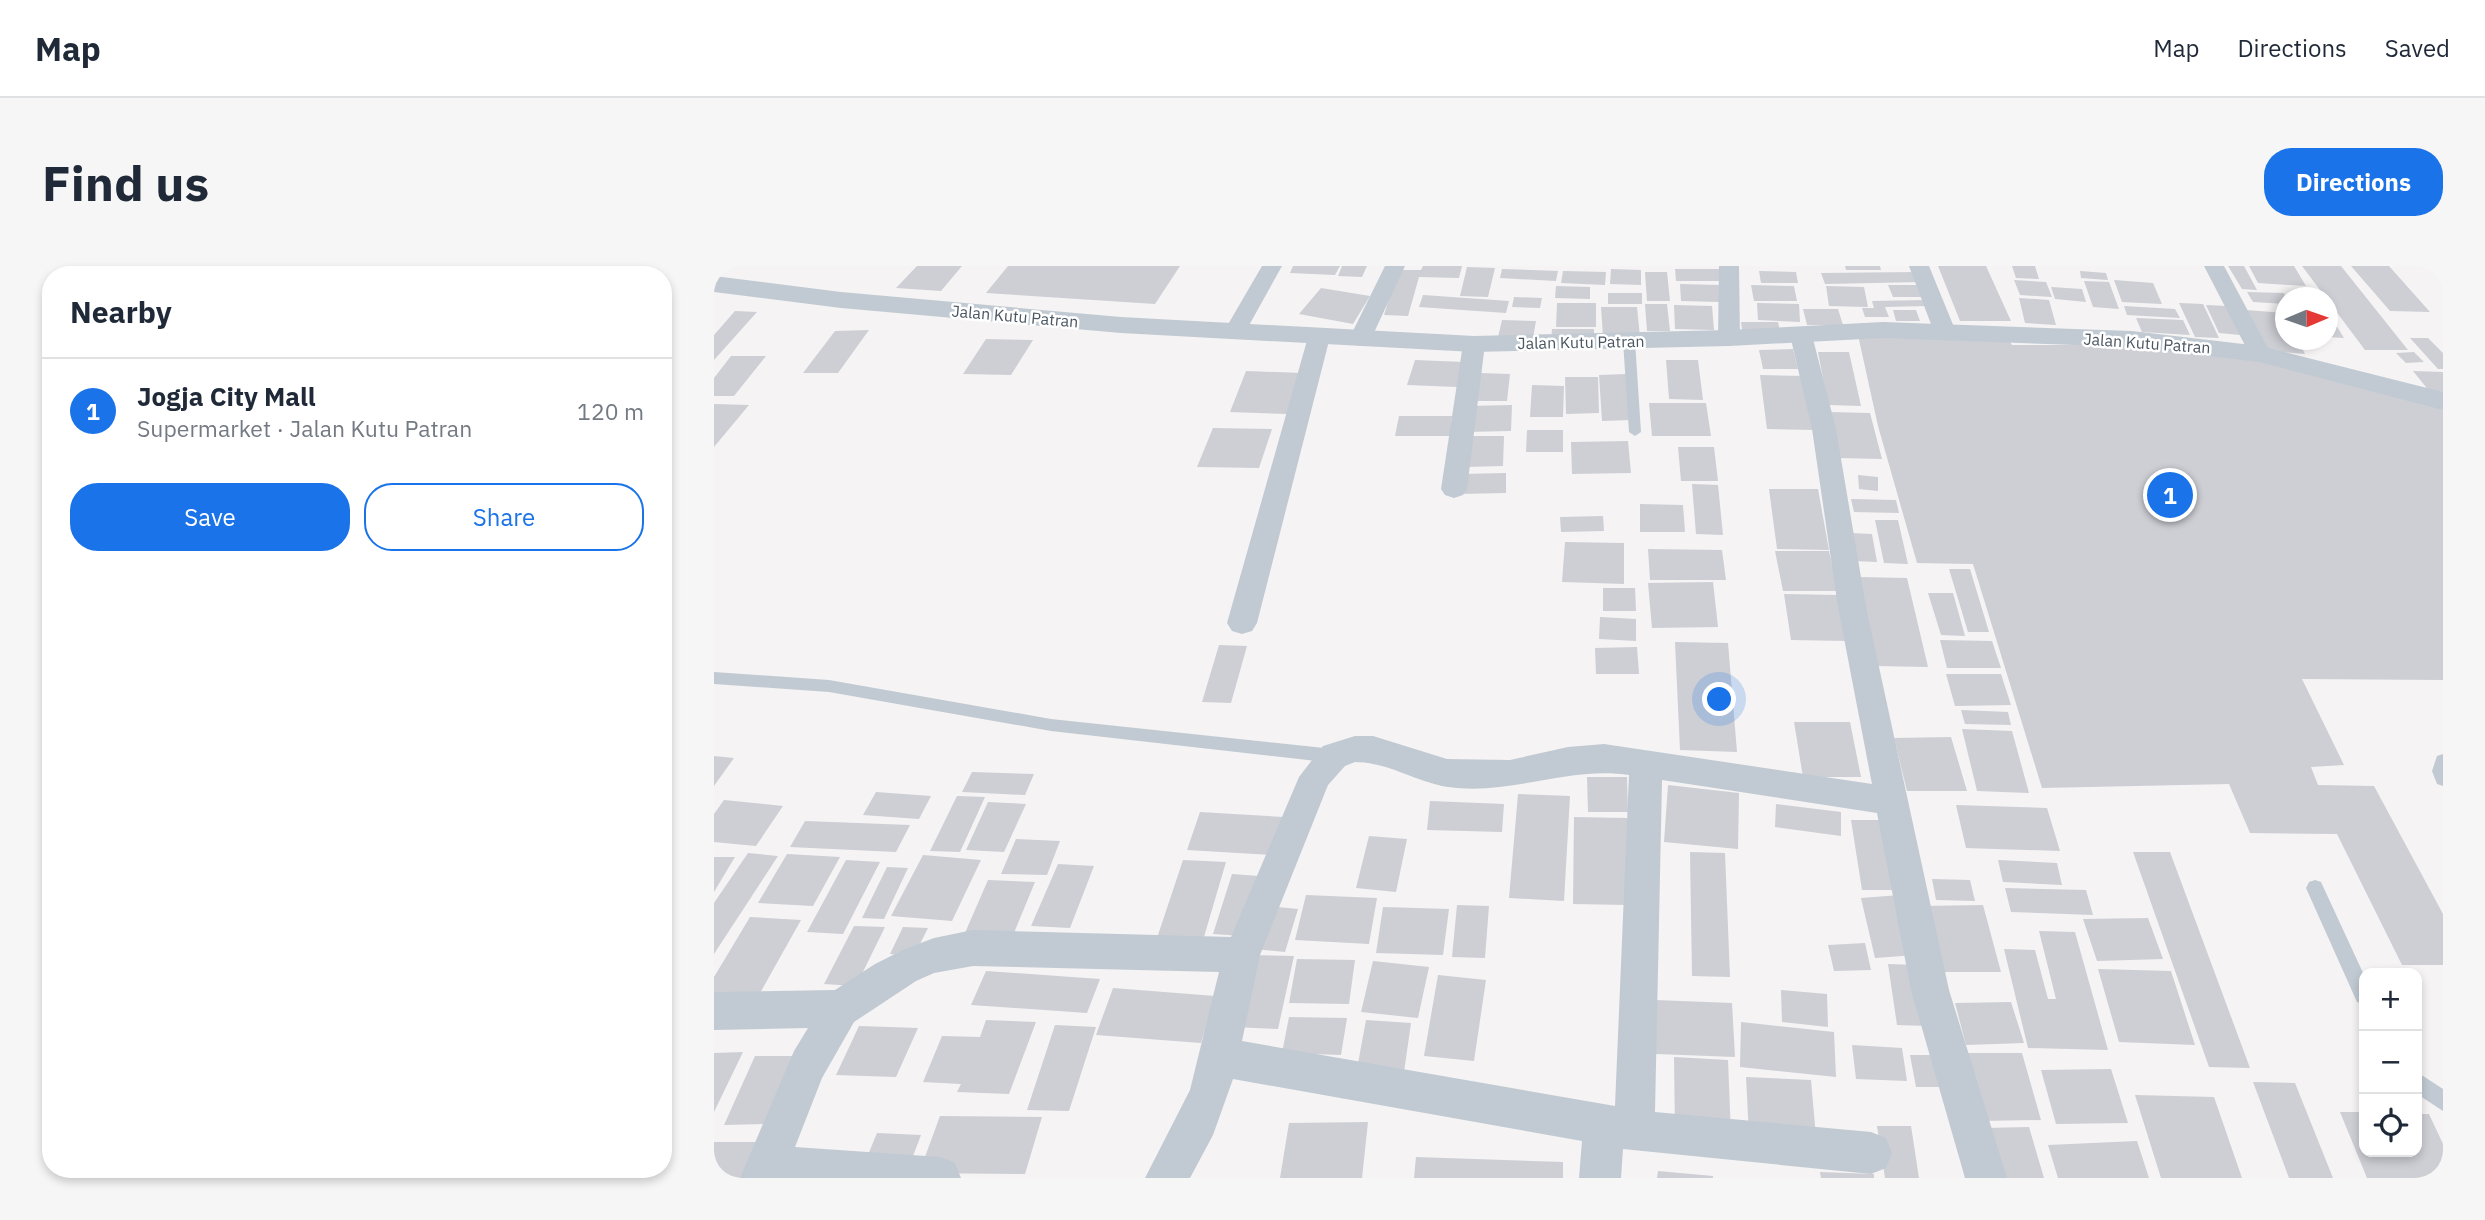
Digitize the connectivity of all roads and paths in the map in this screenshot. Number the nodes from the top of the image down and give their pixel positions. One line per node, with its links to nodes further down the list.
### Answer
1 (1272, 266): 8 (street)
2 (1395, 266): 12 (street)
3 (1729, 266): 11 (street)
4 (1919, 266): 7 (street)
5 (2214, 266): 15 (street)
6 (714, 284): 8 (street, Jalan Kutu Patran)
7 (1945, 332): 9 (street, Jalan Kutu Patran); 15 (street, Jalan Kutu Patran)
8 (1234, 334): 10 (street, Jalan Kutu Patran)
9 (1801, 335): 11 (street, Jalan Kutu Patran); 25 (street)
10 (1319, 338): 12 (street, Jalan Kutu Patran); 19 (street)
11 (1729, 338): 13 (street, Jalan Kutu Patran)
12 (1360, 339): 14 (street, Jalan Kutu Patran)
13 (1629, 341): 14 (street, Jalan Kutu Patran); 17 (lane)
14 (1474, 344): 18 (street)
15 (2260, 354): 16 (street, Jalan Kutu Patran)
16 (2443, 401)
17 (1635, 432)
18 (1454, 489)
19 (1242, 623)
20 (714, 678): 21 (lane)
21 (1334, 756): 23 (street); 27 (street)
22 (2443, 761): 24 (lane)
23 (1646, 763): 25 (street); 34 (street)
24 (2443, 779)
25 (1890, 801): 40 (street)
26 (2315, 888): 28 (lane)
27 (1242, 956): 29 (street); 31 (street)
28 (2359, 984)
29 (841, 1009): 30 (street); 36 (street)
30 (714, 1011)
31 (1219, 1057): 34 (street); 38 (street)
32 (2422, 1086): 33 (lane)
33 (2443, 1101)
34 (1618, 1127): 35 (street); 39 (street)
35 (1871, 1153)
36 (764, 1172): 37 (street)
37 (940, 1178)
38 (1166, 1178)
39 (1600, 1178)
40 (1986, 1178)

